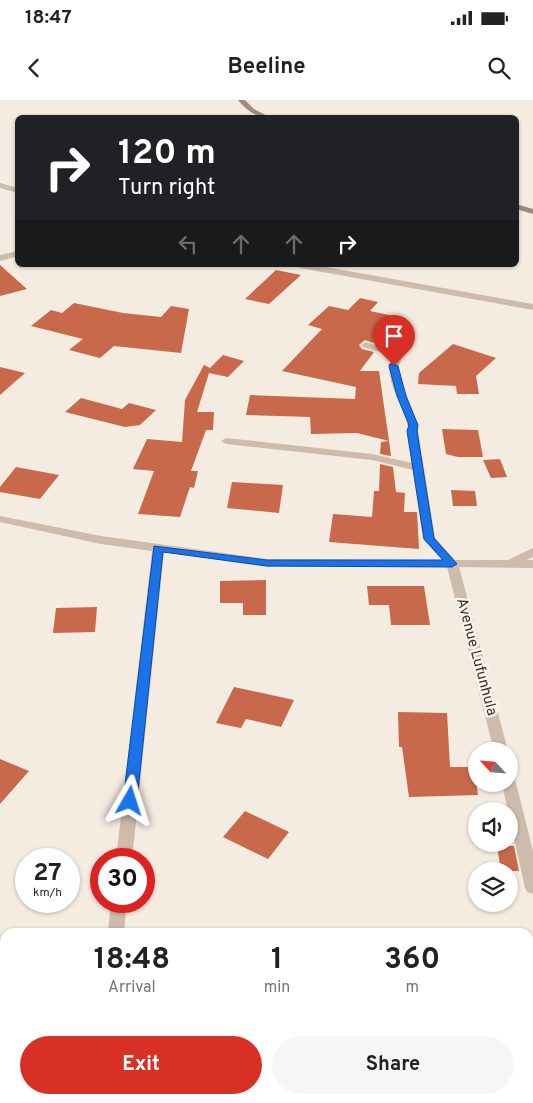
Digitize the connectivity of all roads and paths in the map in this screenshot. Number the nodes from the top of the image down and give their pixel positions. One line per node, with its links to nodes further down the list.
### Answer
1 (242, 100): 2 (street)
2 (262, 115)
3 (0, 185): 4 (street)
4 (15, 191)
5 (519, 207): 6 (street)
6 (533, 212)
7 (15, 255): 8 (street)
8 (0, 258)
9 (311, 267): 10 (street)
10 (533, 307)
11 (366, 345): 13 (street)
12 (226, 441): 13 (street)
13 (418, 468): 17 (street)
14 (0, 519): 15 (street)
15 (158, 548): 17 (street); 22 (street)
16 (533, 552): 18 (street)
17 (452, 564): 18 (street); 20 (street, Avenue Lufunhula)
18 (510, 564): 19 (street)
19 (533, 564)
20 (499, 742)
21 (511, 792): 23 (street)
22 (125, 848)
23 (533, 888)
24 (118, 913): 25 (street)
25 (116, 928)

